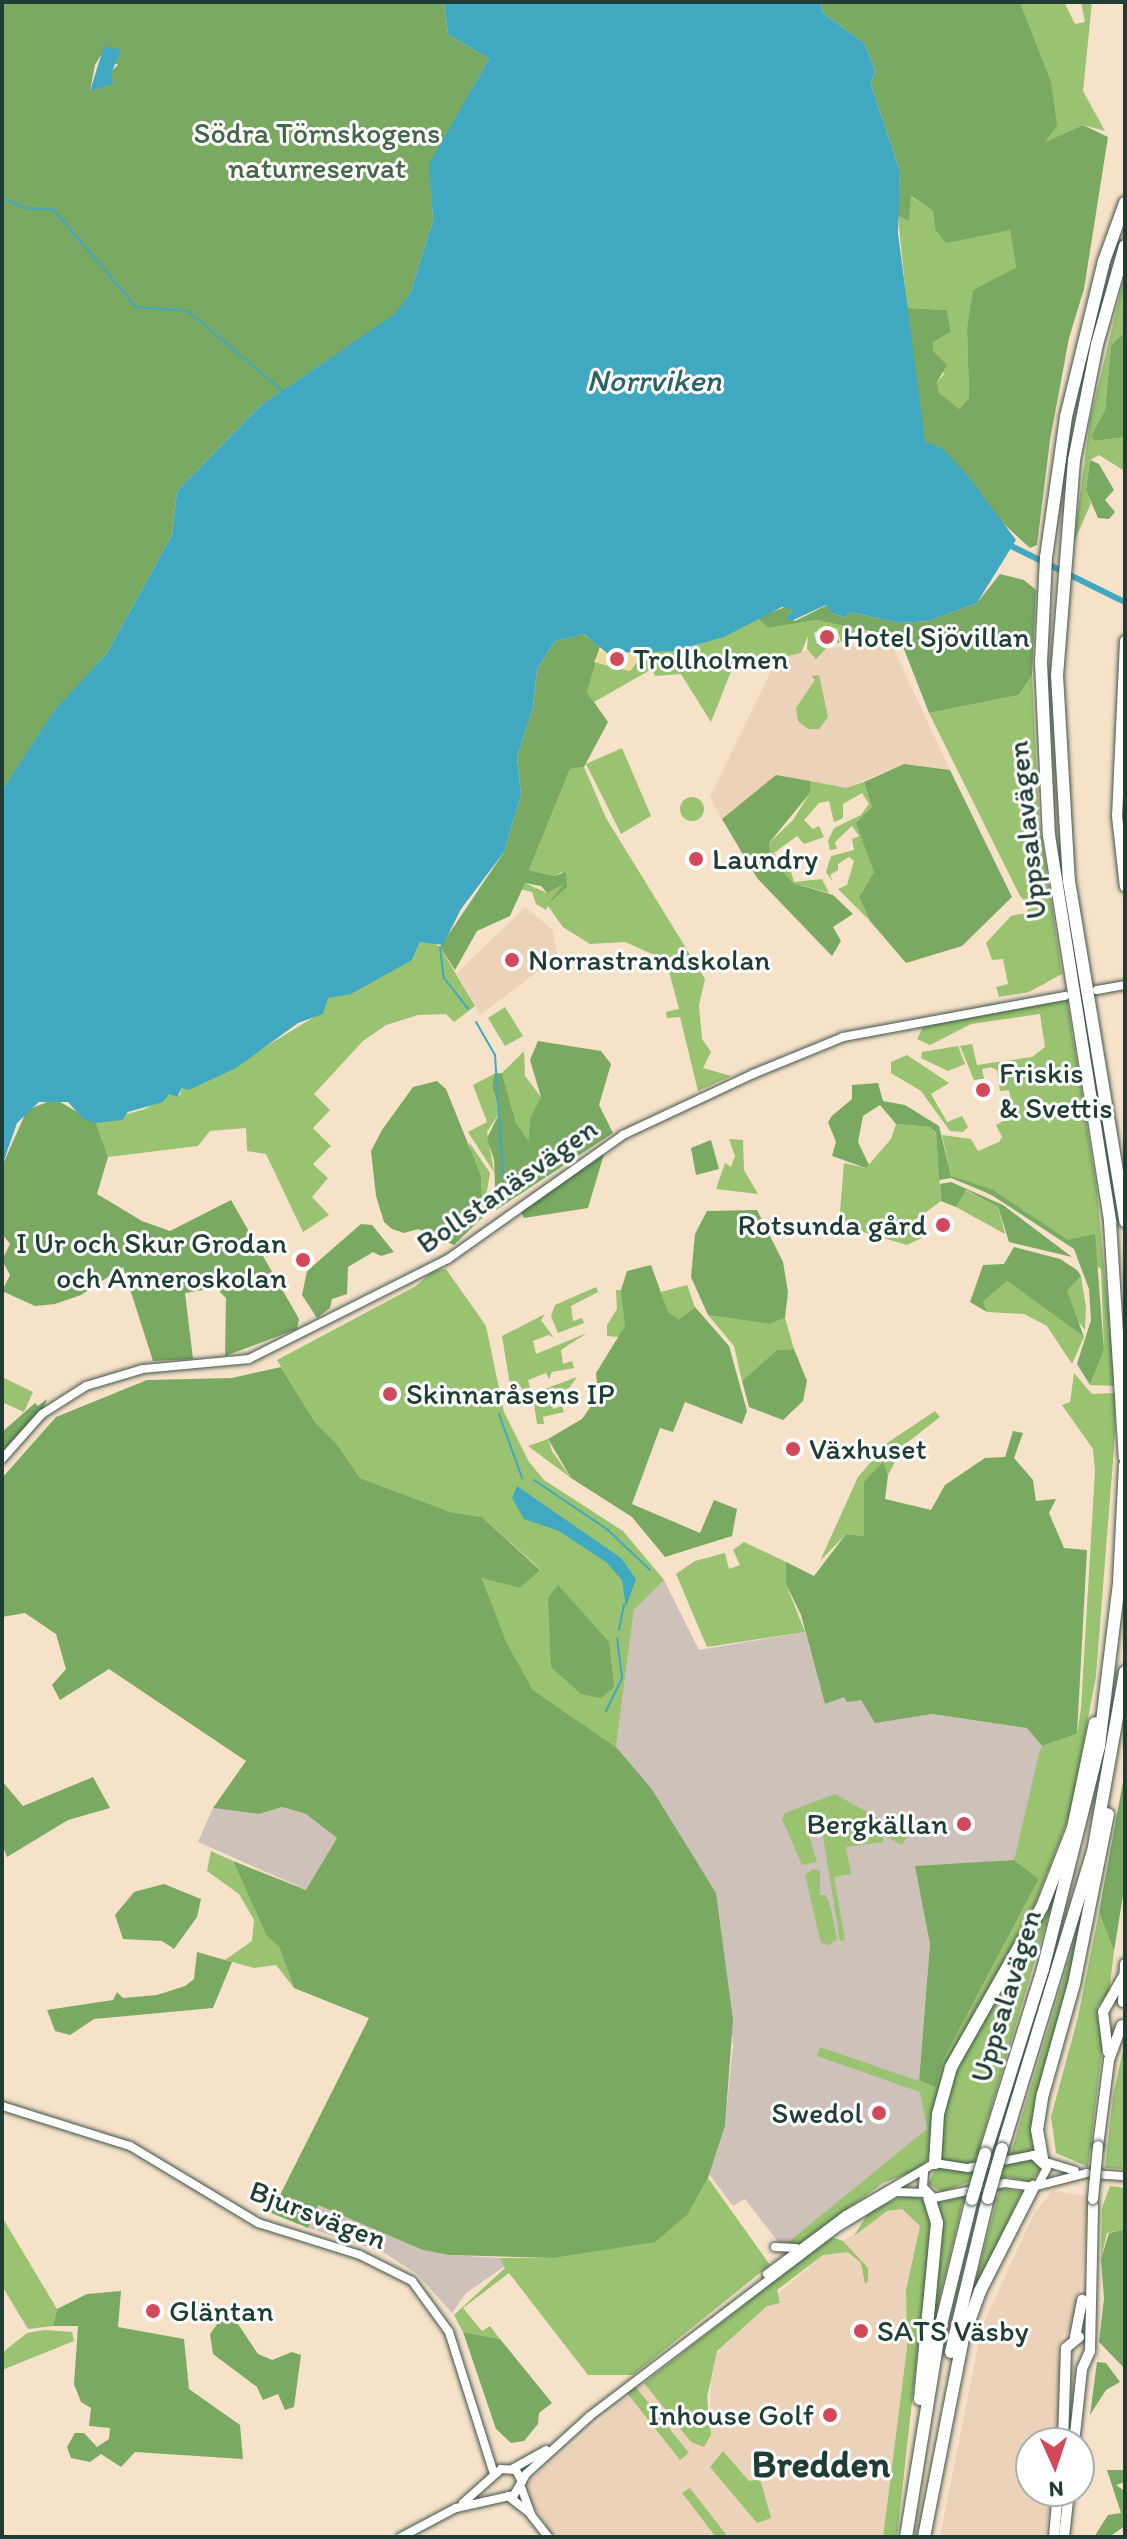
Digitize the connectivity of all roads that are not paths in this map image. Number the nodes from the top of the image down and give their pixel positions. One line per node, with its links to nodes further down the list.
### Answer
1 (1125, 203): 9 (highway, Uppsalavägen)
2 (1125, 246): 8 (highway, Uppsalavägen)
3 (1125, 641): 4 (main road)
4 (1125, 887)
5 (1125, 985): 6 (street)
6 (1097, 990)
7 (1065, 996): 10 (street, Bollstanäsvägen)
8 (1125, 1221)
9 (1125, 1458)
10 (2, 1459)
11 (1125, 1465): 12 (highway, Uppsalavägen)
12 (1112, 1642): 24 (highway); 49 (highway, Uppsalavägen, bridge)
13 (1125, 1672): 14 (highway, Uppsalavägen)
14 (1120, 1706): 23 (highway); 54 (highway, Uppsalavägen, bridge)
15 (1125, 1964): 16 (main road)
16 (1123, 1977): 17 (main road); 18 (main road)
17 (1111, 2001): 18 (main road); 19 (main road)
18 (1124, 2002)
19 (1105, 2021): 20 (main road); 21 (main road)
20 (1123, 2024): 21 (main road)
21 (1109, 2060): 30 (main road, bridge)
22 (2, 2106): 40 (street, Bjursvägen)
23 (1044, 2160): 24 (street); 26 (street); 28 (street)
24 (935, 2163): 25 (street)
25 (924, 2172): 29 (street); 31 (street)
26 (1087, 2173): 27 (street); 28 (street)
27 (1125, 2176)
28 (1036, 2186): 29 (street); 54 (highway)
29 (928, 2195): 33 (street); 49 (highway)
30 (1093, 2202): 34 (main road); 35 (main road)
31 (808, 2243): 32 (street); 33 (street)
32 (775, 2247)
33 (718, 2317): 41 (street)
34 (1075, 2337): 35 (main road); 36 (main road)
35 (1088, 2342): 37 (main road)
36 (1068, 2356): 37 (main road); 38 (main road)
37 (1085, 2359): 39 (main road)
38 (1064, 2427)
39 (1076, 2427)
40 (484, 2439): 42 (street, Bjursvägen); 43 (street, Bjursvägen)
41 (558, 2443): 42 (street); 44 (street)
42 (508, 2468): 43 (street); 44 (street, Bjursvägen)
43 (493, 2477): 45 (street, Bjursvägen); 48 (street)
44 (522, 2484): 45 (street); 50 (street, Bjursvägen)
45 (504, 2495): 48 (street); 50 (street)
46 (1057, 2507): 55 (main road)
47 (1067, 2507): 56 (main road)
48 (456, 2508): 51 (street)
49 (908, 2512): 53 (highway, Uppsalavägen)
50 (531, 2515): 52 (street)
51 (401, 2537)
52 (548, 2537)
53 (906, 2537)
54 (923, 2537)
55 (1054, 2537)
56 (1064, 2537)

